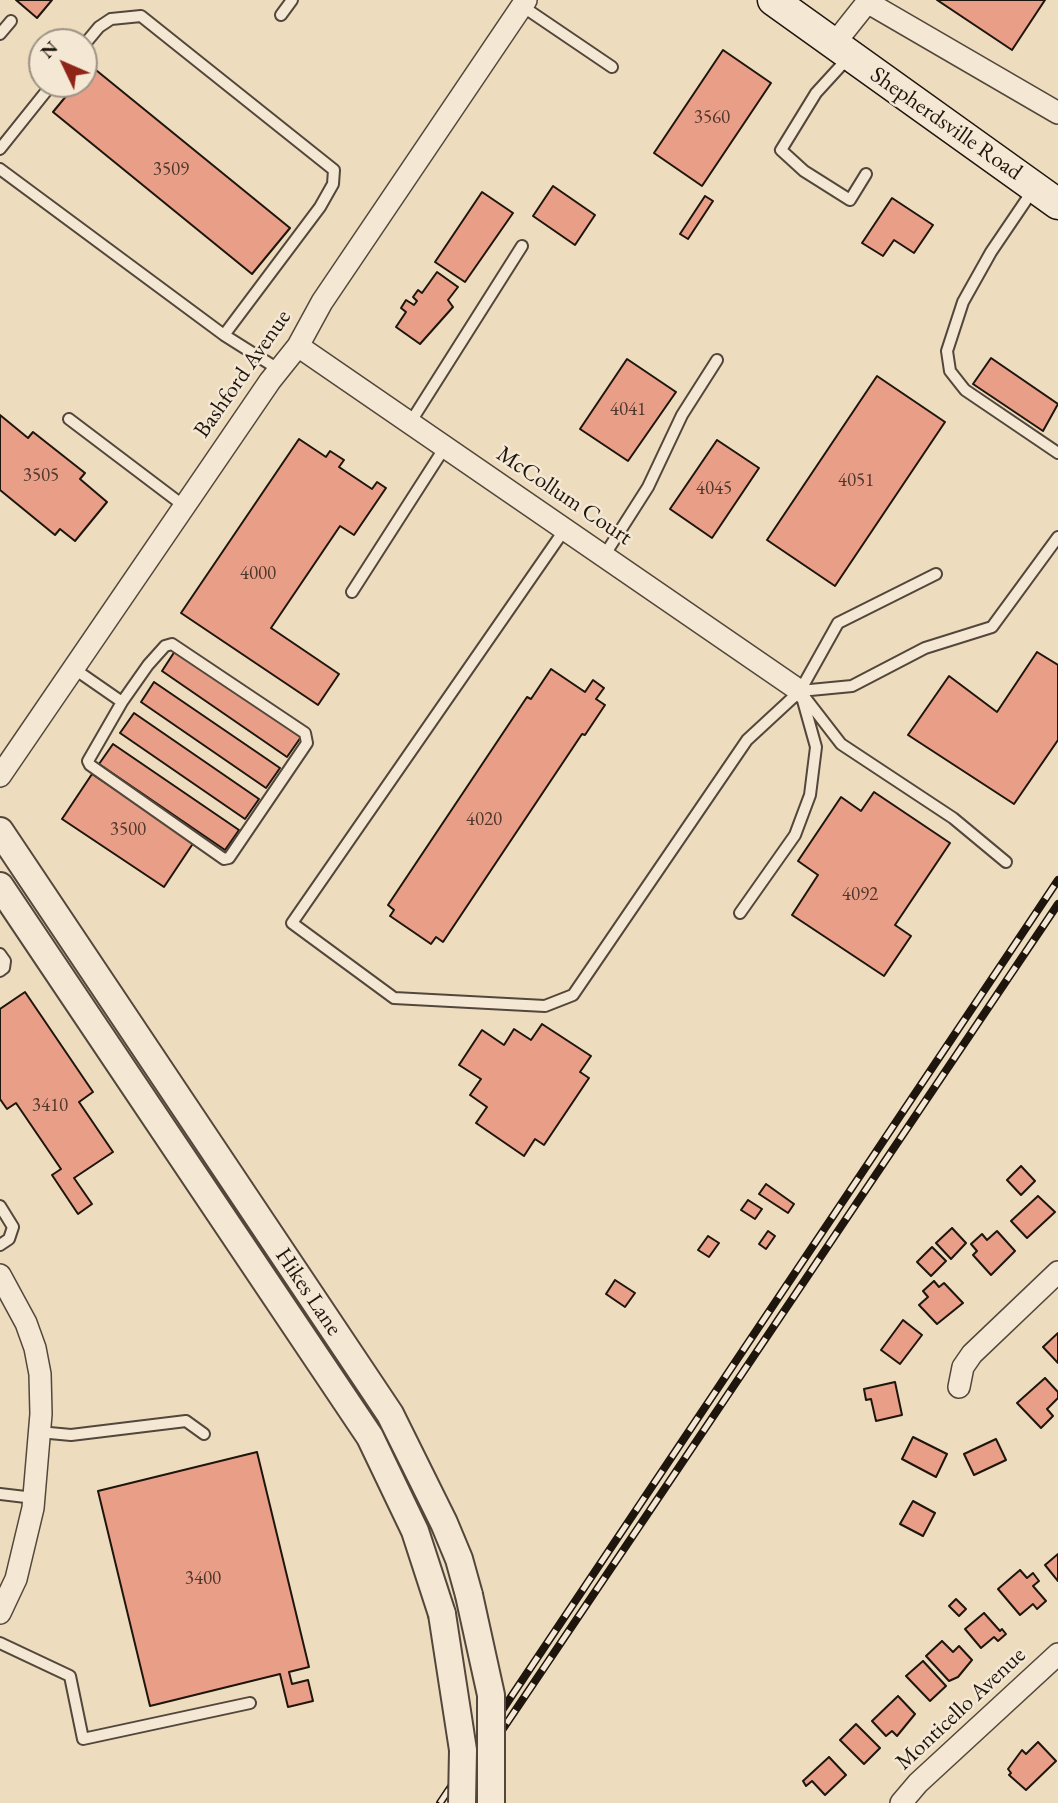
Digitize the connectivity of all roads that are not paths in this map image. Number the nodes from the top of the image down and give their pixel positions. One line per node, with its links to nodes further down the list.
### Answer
1 (292, 0): 5 (lane)
2 (773, 0): 9 (main road, Shepherdsville Road)
3 (868, 1): 9 (street); 12 (street)
4 (524, 3): 10 (lane); 19 (street, Bashford Avenue)
5 (281, 15)
6 (11, 21): 8 (lane)
7 (98, 28): 18 (lane)
8 (0, 34)
9 (842, 50): 15 (lane); 16 (main road, Shepherdsville Road)
10 (612, 66)
11 (41, 98): 13 (lane)
12 (1058, 113)
13 (0, 149)
14 (0, 169): 18 (lane)
15 (866, 174)
16 (1046, 195): 25 (lane)
17 (522, 246): 23 (lane)
18 (225, 335): 21 (lane)
19 (298, 346): 21 (street, Bashford Avenue); 23 (street, McCollum Court)
20 (717, 360): 29 (lane)
21 (278, 369): 26 (street, Bashford Avenue)
22 (69, 419): 26 (lane)
23 (410, 423): 24 (street, McCollum Court)
24 (445, 447): 27 (street, McCollum Court); 31 (lane)
25 (1058, 453)
26 (184, 506): 32 (street, Bashford Avenue)
27 (565, 529): 29 (street, McCollum Court); 33 (lane)
28 (1058, 537): 33 (lane)
29 (604, 556): 33 (street, McCollum Court)
30 (936, 574): 33 (lane)
31 (352, 592)
32 (73, 668): 34 (lane); 35 (street, Bashford Avenue)
33 (800, 691): 37 (lane); 39 (lane)
34 (122, 702): 34 (lane)
35 (0, 776)
36 (0, 831): 56 (street, Hikes Lane, bridge)
37 (1006, 862)
38 (0, 886): 55 (street, Hikes Lane, bridge)
39 (740, 913)
40 (0, 954): 41 (lane)
41 (0, 971)
42 (0, 1206): 43 (lane)
43 (0, 1245)
44 (1058, 1272): 46 (street)
45 (0, 1275): 47 (street)
46 (959, 1387)
47 (39, 1432): 48 (lane); 50 (street)
48 (204, 1434)
49 (0, 1494): 50 (lane)
50 (34, 1498): 51 (street)
51 (0, 1613)
52 (0, 1643): 54 (lane)
53 (1058, 1654): 57 (street, Monticello Avenue)
54 (250, 1703)
55 (462, 1803)
56 (491, 1803)
57 (901, 1803)

